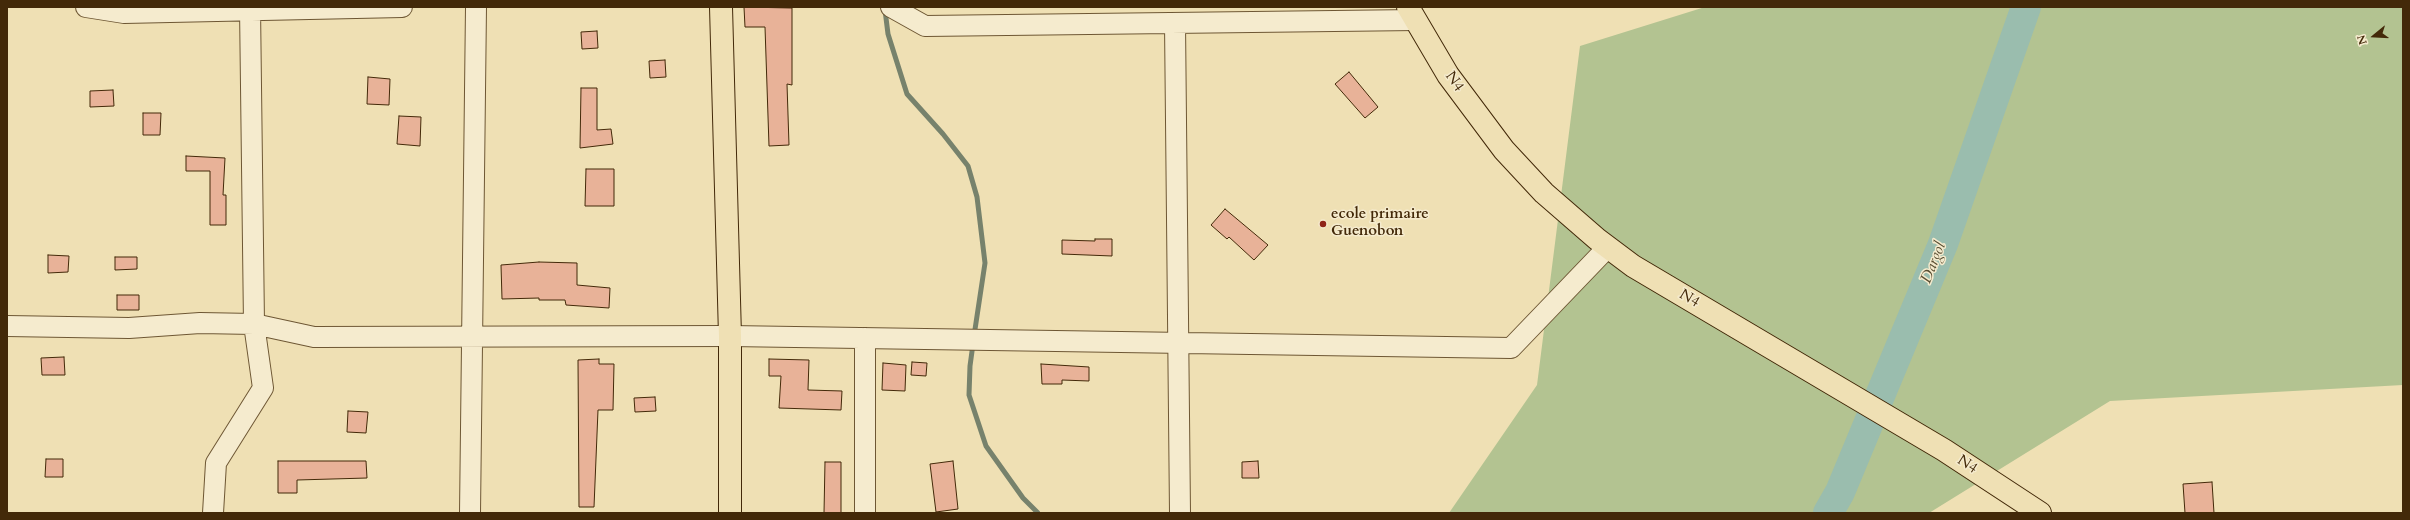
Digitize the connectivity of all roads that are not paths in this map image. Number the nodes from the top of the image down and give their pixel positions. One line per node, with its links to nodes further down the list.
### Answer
1 (86, 7): 6 (street)
2 (402, 7): 6 (street)
3 (476, 7): 13 (street)
4 (721, 7): 14 (main road)
5 (891, 7): 8 (street)
6 (250, 8): 11 (street)
7 (1412, 14): 9 (street); 10 (main road, N4)
8 (996, 16): 9 (street)
9 (1175, 23): 16 (street)
10 (1608, 247): 16 (street); 22 (main road, N4)
11 (254, 324): 12 (street); 13 (street); 17 (street)
12 (7, 326)
13 (471, 336): 14 (street); 18 (street)
14 (730, 336): 15 (street); 19 (main road)
15 (865, 338): 16 (street); 20 (street)
16 (1179, 342): 21 (street)
17 (213, 513)
18 (470, 513)
19 (730, 513)
20 (865, 513)
21 (1180, 513)
22 (2040, 513)

